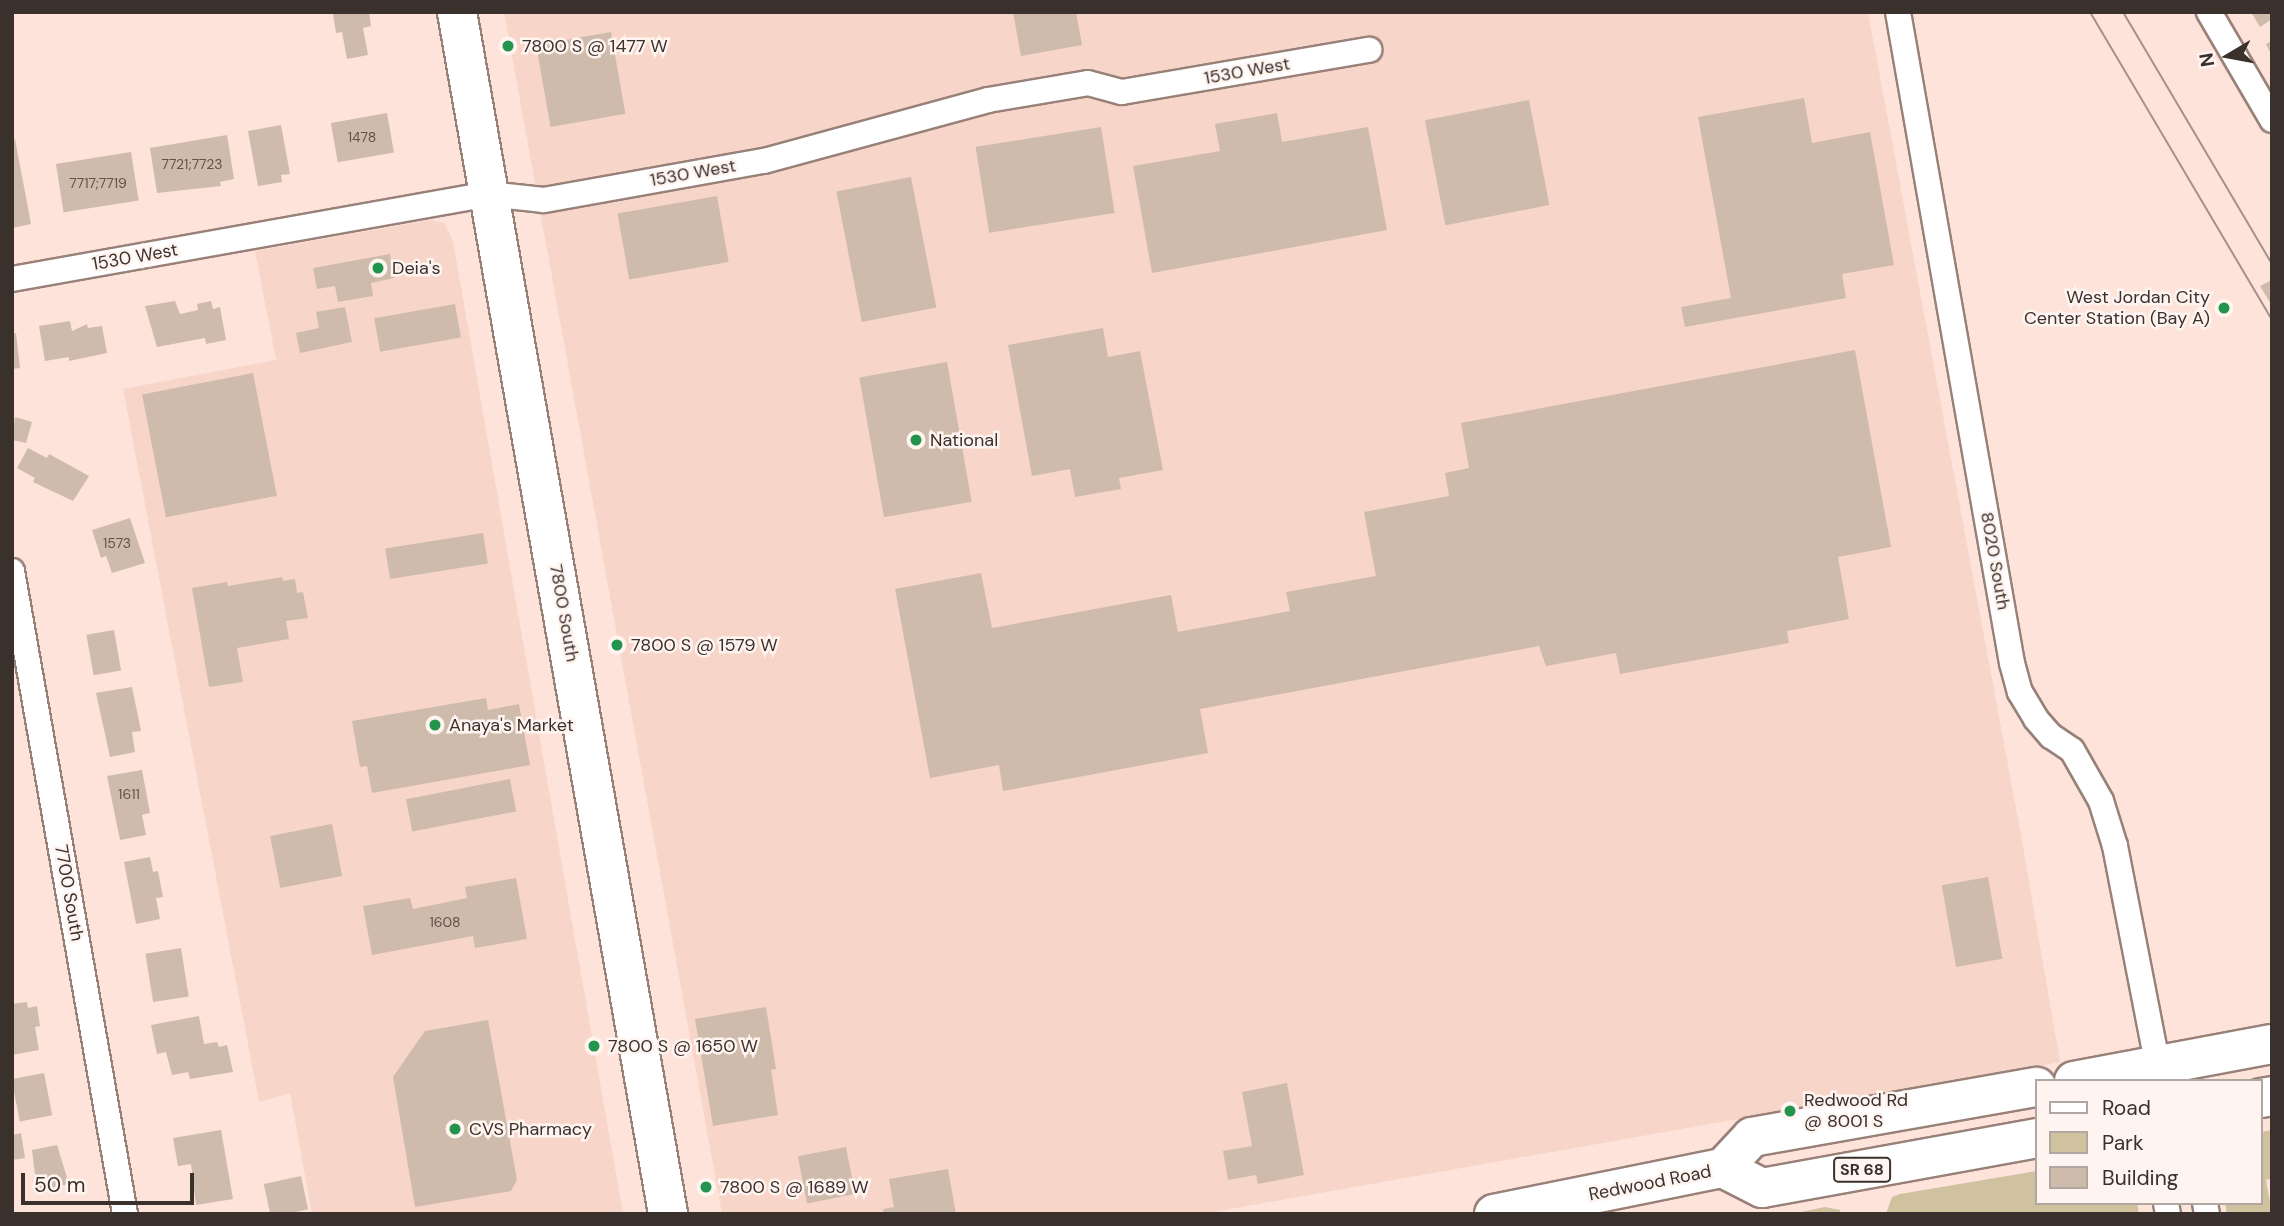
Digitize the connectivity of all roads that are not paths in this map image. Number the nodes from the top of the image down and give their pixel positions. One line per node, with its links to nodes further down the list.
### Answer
1 (457, 12): 6 (main road, 7800 South)
2 (1898, 12): 10 (street, 8020 South)
3 (2209, 12): 5 (street)
4 (1369, 50): 6 (street, 1530 West)
5 (2272, 120)
6 (488, 194): 7 (street, 1530 West); 16 (main road, 7800 South)
7 (12, 279)
8 (12, 571): 15 (street, 7700 South)
9 (2272, 1044): 10 (main road)
10 (2159, 1073): 11 (main road)
11 (2095, 1079)
12 (2036, 1087): 14 (main road, Redwood Road)
13 (2036, 1138): 14 (main road, Redwood Road / SR 68)
14 (1723, 1168): 17 (main road, Redwood Road)
15 (125, 1214)
16 (668, 1214)
17 (1494, 1214)

